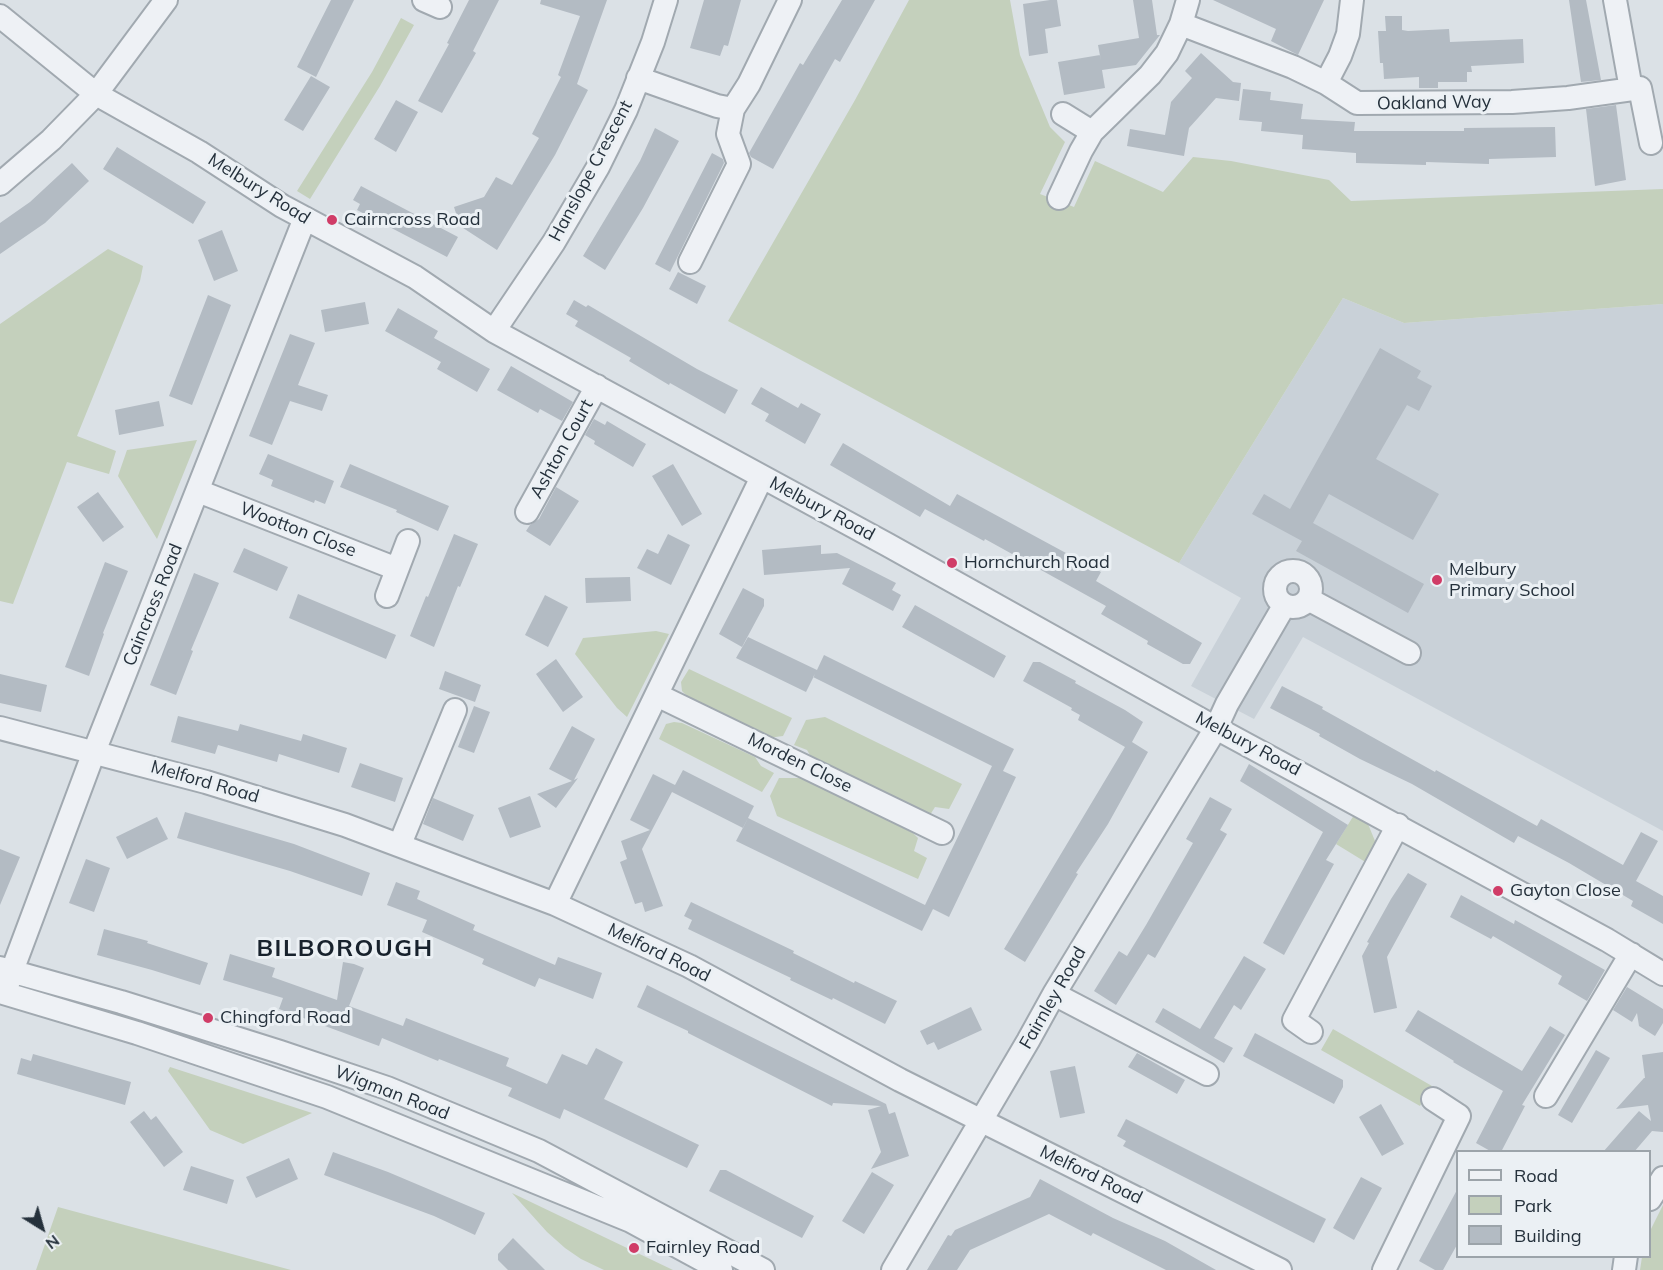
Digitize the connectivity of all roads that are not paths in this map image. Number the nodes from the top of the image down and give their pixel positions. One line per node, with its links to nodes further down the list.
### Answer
1 (166, 0): 12 (street)
2 (666, 0): 9 (street, Hanslope Crescent)
3 (790, 0): 13 (street)
4 (1188, 0): 8 (street)
5 (1352, 0): 10 (street)
6 (1615, 0): 11 (street)
7 (0, 16): 12 (street, Melbury Road)
8 (1181, 24): 10 (street, Oakland Way); 15 (street)
9 (638, 78): 13 (street); 21 (street, Hanslope Crescent)
10 (1326, 83): 11 (street, Oakland Way)
11 (1631, 89): 16 (street)
12 (96, 94): 17 (street); 19 (street, Melbury Road)
13 (733, 109): 20 (street)
14 (1063, 114): 15 (street)
15 (1092, 132): 18 (street)
16 (1651, 143)
17 (0, 184)
18 (1059, 198)
19 (305, 218): 21 (street, Melbury Road); 24 (street, Caincross Road)
20 (690, 262)
21 (494, 331): 22 (street, Melbury Road)
22 (597, 386): 23 (street, Melbury Road); 25 (street, Ashton Court)
23 (762, 477): 32 (street); 35 (street, Melbury Road)
24 (198, 491): 27 (street, Wootton Close); 36 (street, Caincross Road)
25 (527, 512)
26 (408, 541): 27 (street)
27 (397, 569): 28 (street)
28 (387, 596)
29 (1308, 599): 30 (street); 30 (street); 31 (street)
30 (1284, 606): 35 (street, Fairnley Road)
31 (1409, 653)
32 (657, 694): 38 (street, Morden Close); 40 (street)
33 (455, 710): 39 (street)
34 (0, 728): 36 (street, Melford Road)
35 (1216, 728): 37 (street, Melbury Road); 45 (street, Fairnley Road)
36 (94, 752): 39 (street, Melford Road); 42 (street, Caincross Road)
37 (1398, 825): 41 (street, Melbury Road); 46 (street)
38 (942, 833)
39 (400, 844): 40 (street, Melford Road)
40 (555, 904): 50 (street, Melford Road)
41 (1630, 954): 43 (street, Melbury Road); 48 (street)
42 (6, 969): 44 (street, Caincross Road); 54 (street, Wigman Road)
43 (1663, 974)
44 (3, 993): 53 (street, Wigman Road)
45 (1054, 994): 47 (street); 50 (street, Fairnley Road)
46 (1311, 1032)
47 (1208, 1074)
48 (1546, 1096)
49 (1432, 1099): 57 (street)
50 (981, 1121): 55 (street, Fairnley Road); 56 (street, Melford Road)
51 (1663, 1178): 52 (street)
52 (1651, 1197)
53 (721, 1270)
54 (763, 1270)
55 (893, 1270)
56 (1280, 1270)
57 (1384, 1270)

